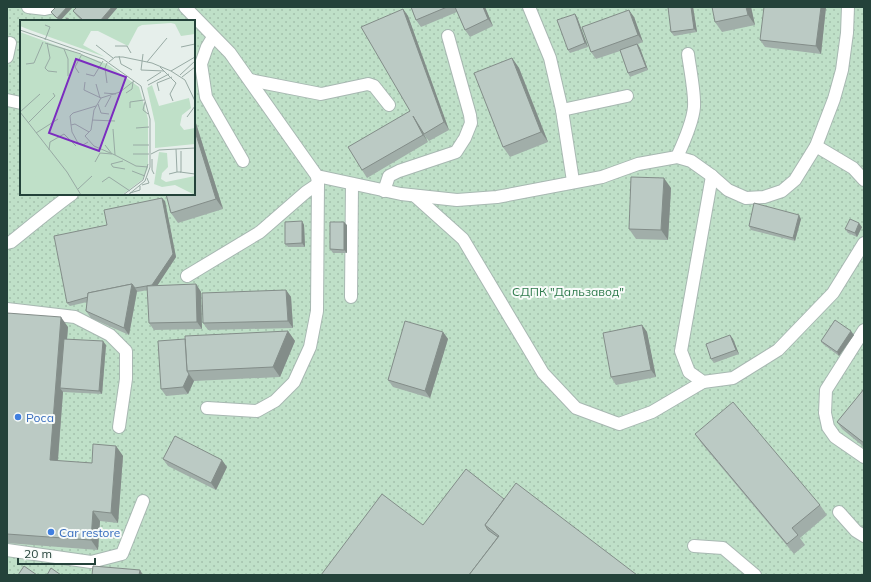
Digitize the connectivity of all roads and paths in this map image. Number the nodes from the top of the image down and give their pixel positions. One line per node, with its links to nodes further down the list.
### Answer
1 (28, 7): 2 (lane)
2 (54, 7)
3 (185, 7): 7 (lane)
4 (529, 7): 16 (lane)
5 (848, 7): 17 (lane)
6 (448, 36): 25 (lane)
7 (213, 37): 11 (lane); 19 (lane)
8 (10, 43): 10 (lane)
9 (688, 54): 18 (lane)
10 (7, 57)
11 (250, 80): 15 (lane); 21 (lane)
12 (627, 96): 16 (lane)
13 (7, 100): 14 (lane)
14 (20, 103)
15 (389, 105)
16 (562, 110): 23 (lane)
17 (816, 146): 20 (lane); 22 (lane)
18 (677, 157): 20 (lane); 23 (lane)
19 (243, 161)
20 (712, 176): 34 (lane)
21 (317, 180): 24 (lane); 30 (lane); 35 (lane)
22 (864, 180)
23 (573, 181): 27 (lane)
24 (352, 184): 25 (lane); 31 (lane)
25 (384, 191): 27 (lane)
26 (71, 195): 28 (lane)
27 (415, 196): 34 (lane)
28 (7, 243)
29 (864, 243): 34 (lane)
30 (187, 276)
31 (351, 297)
32 (7, 309): 36 (lane)
33 (864, 330): 37 (lane)
34 (704, 382)
35 (207, 408)
36 (119, 427)
37 (864, 457)
38 (143, 501): 42 (lane)
39 (839, 512): 40 (lane)
40 (864, 536)
41 (694, 546): 43 (lane)
42 (7, 550)
43 (755, 575)

